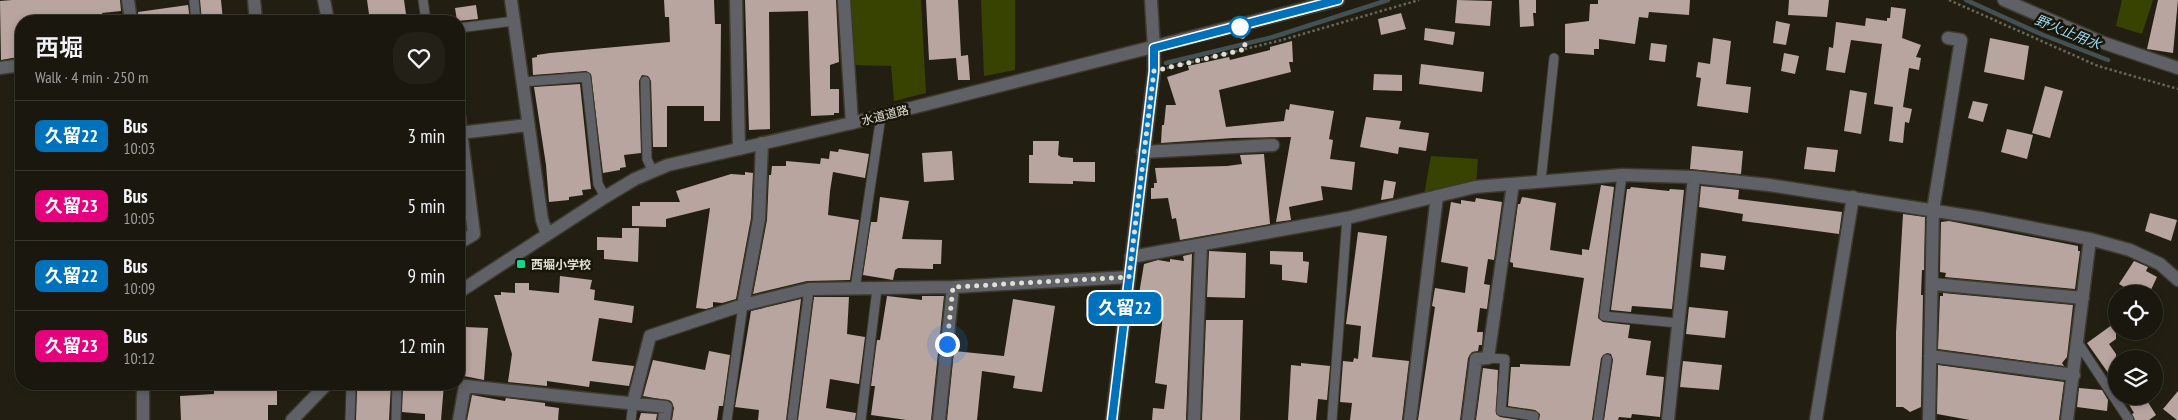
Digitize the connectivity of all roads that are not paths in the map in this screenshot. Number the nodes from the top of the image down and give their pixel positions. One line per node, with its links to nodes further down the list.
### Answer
1 (128, 0): 12 (street)
2 (194, 0): 13 (lane)
3 (254, 0): 14 (street)
4 (324, 0): 15 (street)
5 (423, 0): 16 (lane)
6 (511, 0): 17 (street)
7 (736, 0): 33 (street)
8 (844, 0): 28 (street)
9 (1151, 0): 20 (street)
10 (1338, 0): 20 (street, 水道道路)
11 (2004, 0): 24 (street)
12 (130, 15)
13 (195, 15)
14 (255, 15)
15 (327, 15)
16 (425, 15)
17 (514, 21): 18 (lane); 26 (street)
18 (465, 27)
19 (1948, 38): 44 (street)
20 (1154, 48): 27 (street, 水道道路); 34 (street)
21 (1554, 58): 39 (lane)
22 (15, 67): 23 (street)
23 (0, 68)
24 (2178, 68)
25 (645, 81): 36 (lane)
26 (522, 82): 29 (street); 42 (lane)
27 (881, 116): 28 (street, 水道道路); 57 (lane)
28 (852, 123): 31 (street, 水道道路)
29 (528, 125): 30 (street); 46 (street)
30 (465, 132)
31 (762, 143): 33 (street, 水道道路); 60 (street)
32 (1273, 145): 34 (street)
33 (740, 149): 36 (street, 水道道路)
34 (1143, 152): 50 (street)
35 (465, 169): 47 (street)
36 (652, 170): 42 (street, 水道道路)
37 (1622, 175): 38 (street); 39 (street); 61 (lane)
38 (1694, 177): 43 (street); 61 (street)
39 (1541, 180): 40 (street)
40 (1513, 184): 41 (street); 64 (street)
41 (1437, 196): 45 (street); 88 (street)
42 (605, 197): 46 (street, 水道道路)
43 (1853, 198): 44 (street); 93 (street)
44 (1933, 210): 48 (street); 53 (street)
45 (1347, 218): 49 (street); 87 (lane)
46 (547, 234): 55 (street, 水道道路)
47 (465, 239)
48 (2090, 239): 52 (street); 59 (street)
49 (1201, 245): 50 (street); 86 (street)
50 (1130, 257): 51 (street)
51 (1129, 277): 54 (street); 85 (street)
52 (2178, 280)
53 (1933, 284): 59 (street); 63 (street)
54 (953, 287): 58 (street); 84 (street)
55 (465, 288)
56 (809, 289): 57 (street); 60 (street); 82 (lane)
57 (855, 289): 58 (street)
58 (877, 289): 83 (lane)
59 (2083, 298): 62 (street)
60 (743, 305): 73 (street); 81 (lane)
61 (1678, 323): 92 (street)
62 (2078, 343): 66 (street); 96 (lane)
63 (1930, 356): 66 (street); 94 (street)
64 (1488, 358): 89 (street); 90 (lane)
65 (1607, 359): 91 (lane)
66 (2074, 375): 95 (street)
67 (465, 386): 73 (street)
68 (143, 390): 74 (street)
69 (321, 390): 75 (street)
70 (351, 390): 76 (lane)
71 (397, 390): 77 (lane)
72 (464, 390): 78 (street)
73 (633, 403): 79 (lane); 80 (street)
74 (143, 420)
75 (292, 420)
76 (350, 420)
77 (396, 420)
78 (459, 420)
79 (631, 420)
80 (664, 420)
81 (726, 420)
82 (792, 420)
83 (861, 420)
84 (939, 420)
85 (1112, 420)
86 (1194, 420)
87 (1332, 420)
88 (1410, 420)
89 (1468, 420)
90 (1534, 420)
91 (1598, 420)
92 (1668, 420)
93 (1816, 420)
94 (1929, 420)
95 (2067, 420)
96 (2129, 420)

